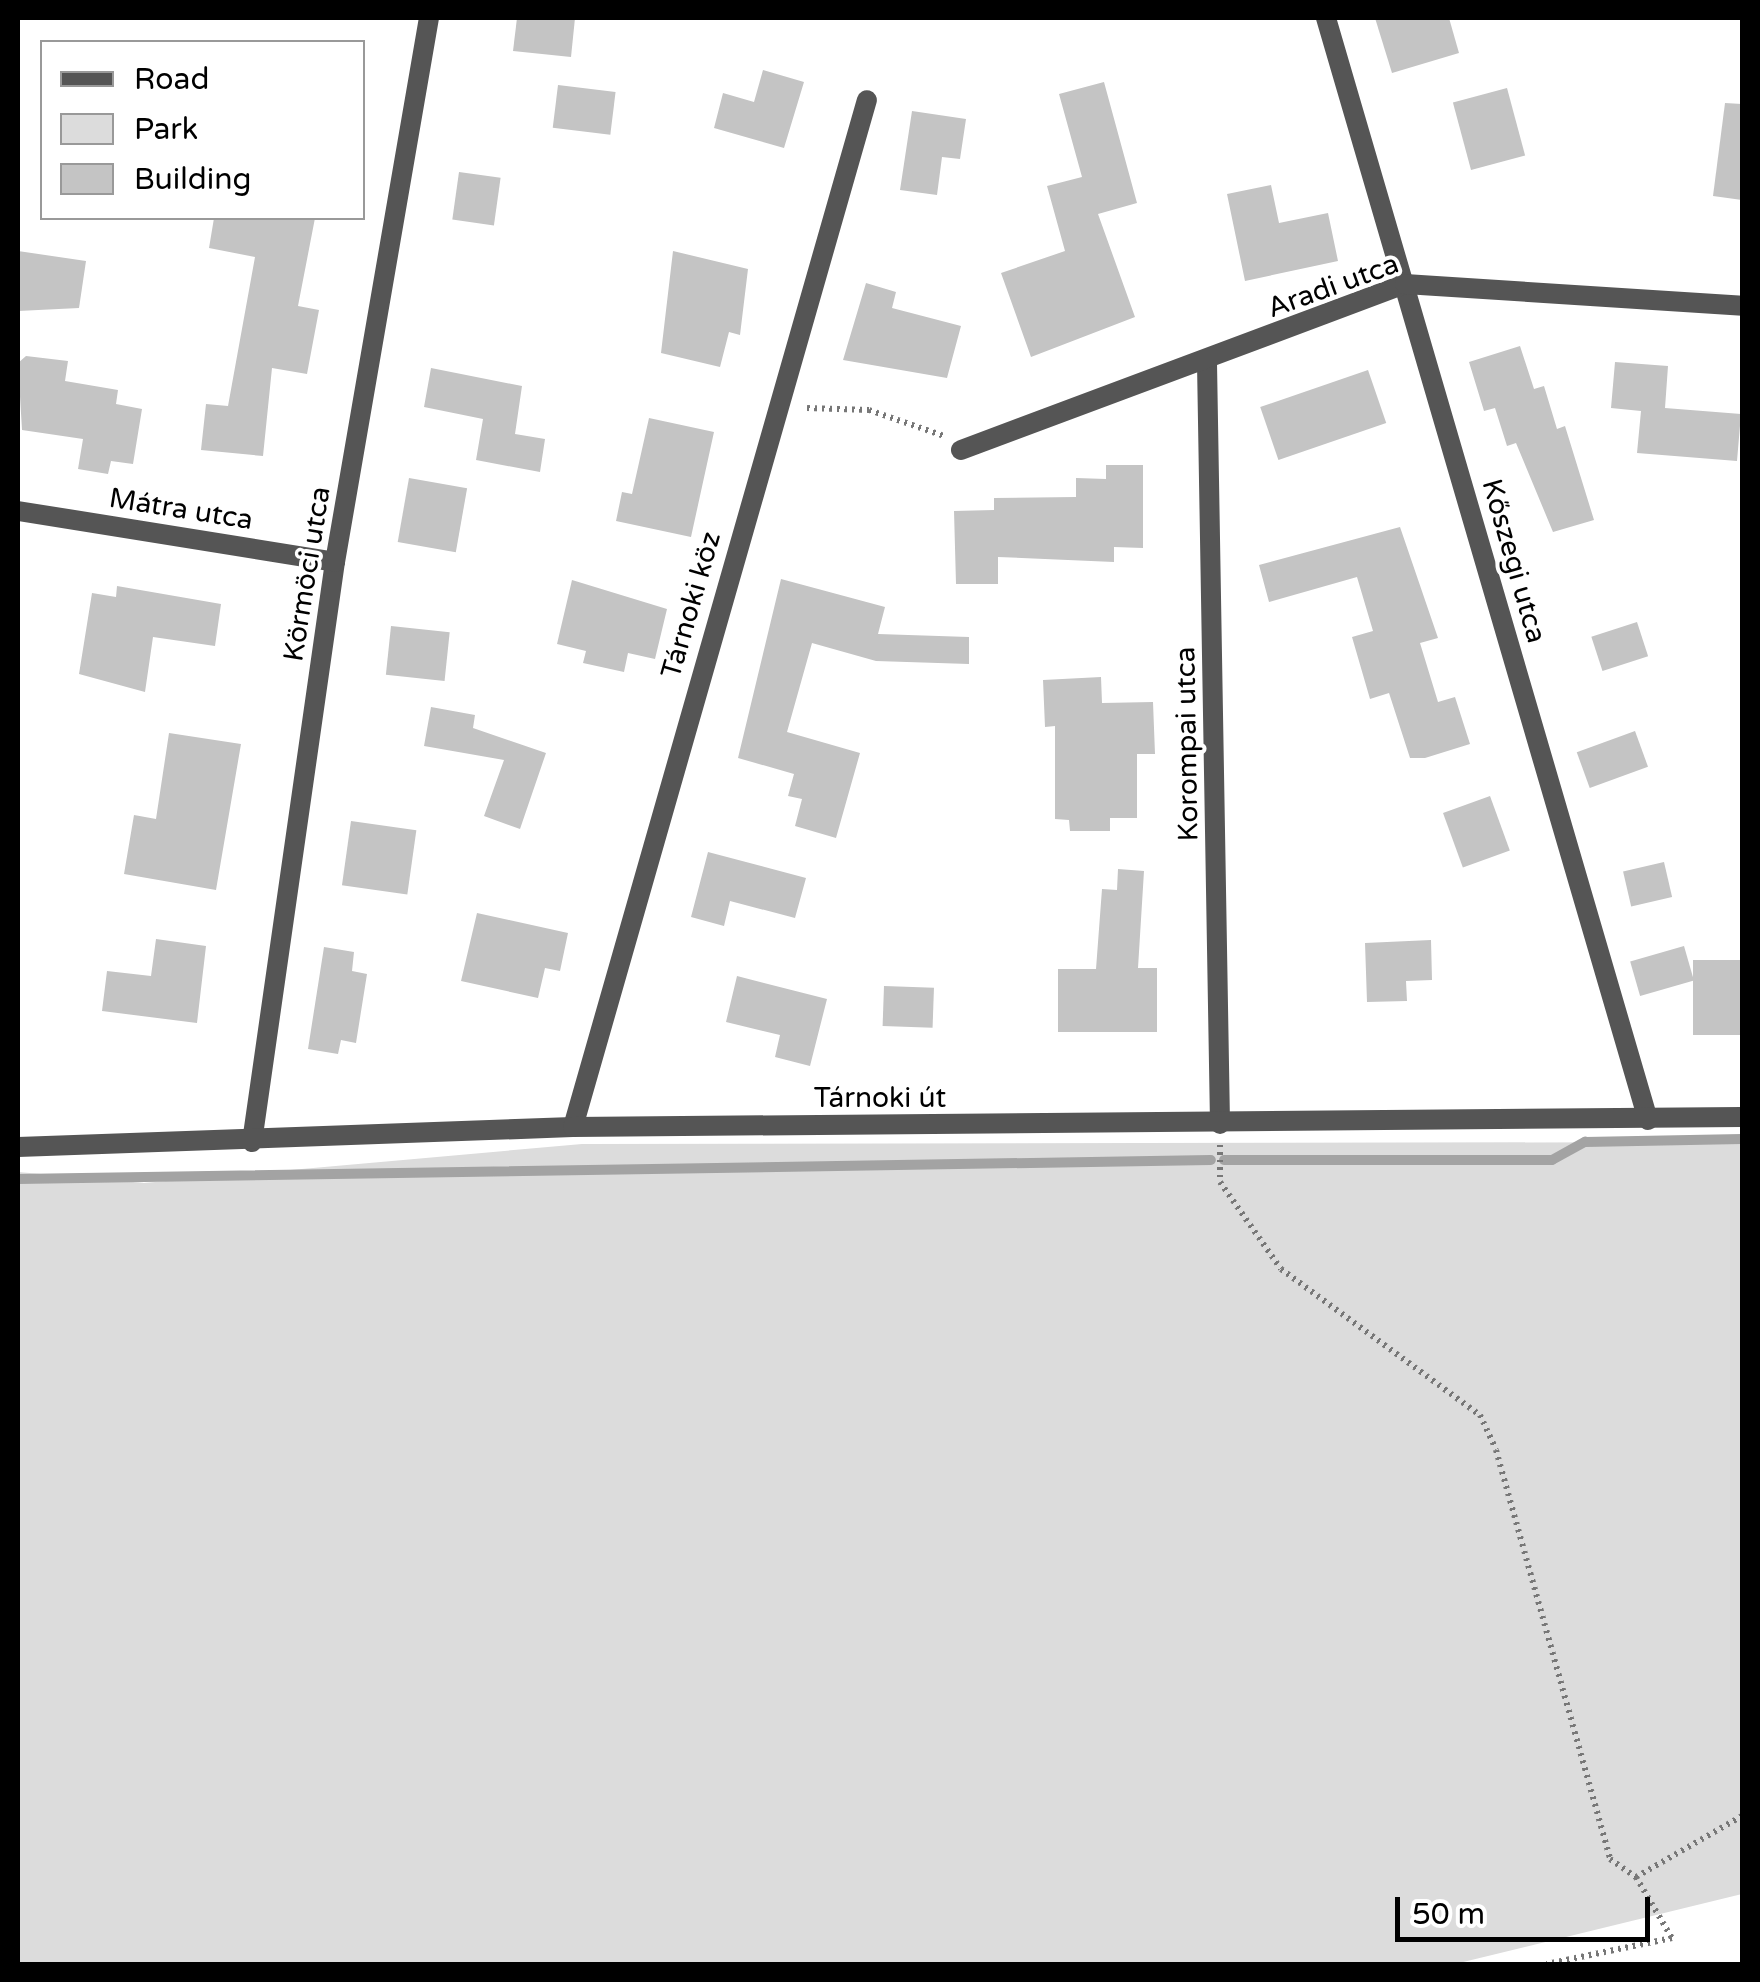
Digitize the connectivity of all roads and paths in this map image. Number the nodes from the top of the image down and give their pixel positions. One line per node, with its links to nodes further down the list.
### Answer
1 (429, 18): 10 (street, Körmöci utca)
2 (1326, 18): 4 (street, Kőszegi utca)
3 (866, 100): 7 (street, Tárnoki köz)
4 (1405, 284): 5 (street, Aradi utca); 6 (street, Aradi utca); 12 (street, Kőszegi utca)
5 (1742, 306)
6 (1206, 363): 8 (street, Aradi utca); 13 (street, Korompai utca)
7 (772, 420): 8 (path); 14 (street, Tárnoki köz)
8 (961, 450)
9 (18, 510): 10 (street, Mátra utca)
10 (335, 562): 15 (street, Körmöci utca)
11 (1742, 1117): 12 (street, Tárnoki út)
12 (1648, 1120): 13 (street, Tárnoki út)
13 (1220, 1124): 14 (street, Tárnoki út); 18 (path)
14 (573, 1127): 15 (street, Tárnoki út)
15 (252, 1142): 16 (street, Tárnoki út)
16 (18, 1147)
17 (1742, 1816): 18 (path)
18 (1636, 1877): 19 (path)
19 (1547, 1964)

